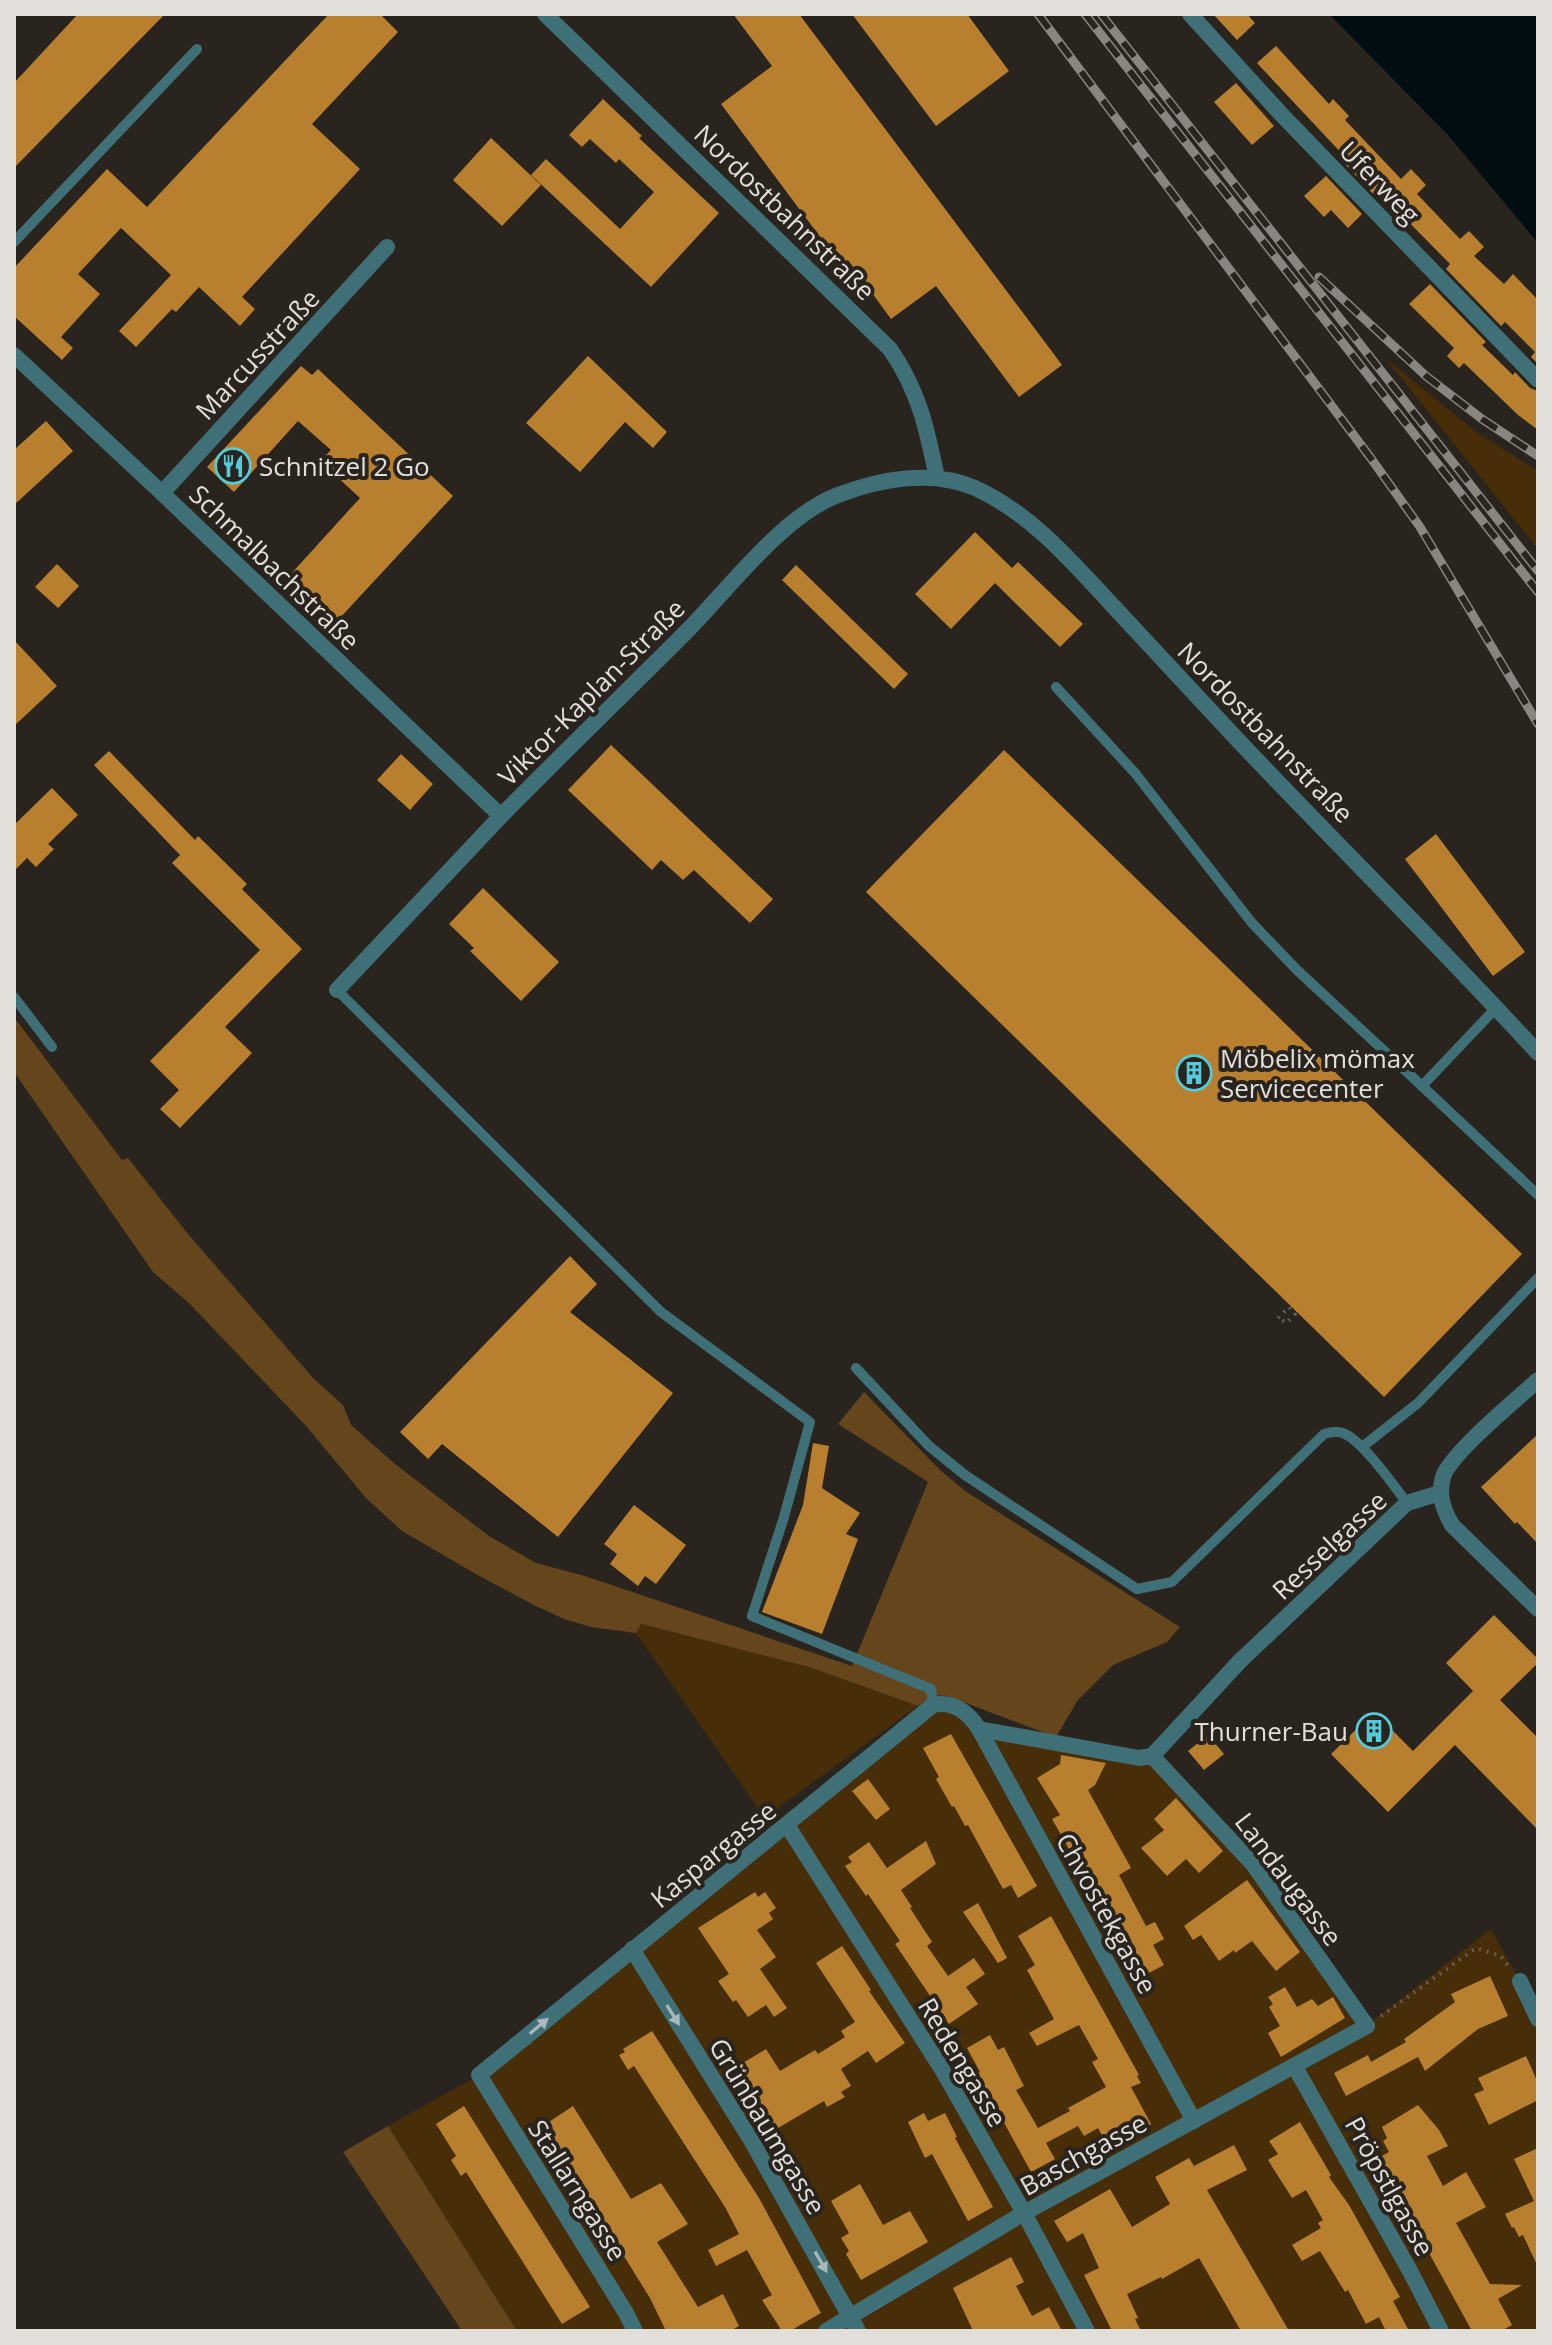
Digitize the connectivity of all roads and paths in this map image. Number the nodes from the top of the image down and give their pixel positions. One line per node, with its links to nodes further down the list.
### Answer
1 (545, 14): 9 (street, Nordostbahnstraße)
2 (1190, 14): 7 (street, Uferweg)
3 (197, 49): 4 (lane)
4 (14, 242)
5 (387, 247): 10 (street, Marcusstraße)
6 (14, 355): 10 (street, Schmalbachstraße)
7 (1538, 380)
8 (910, 478): 9 (street, Nordostbahnstraße); 12 (street, Viktor-Kaplan-Straße)
9 (937, 478): 15 (street, Nordostbahnstraße)
10 (162, 493): 12 (street, Schmalbachstraße)
11 (1056, 687): 18 (lane)
12 (501, 816): 13 (street, Viktor-Kaplan-Straße)
13 (337, 990): 29 (lane)
14 (14, 997): 16 (lane)
15 (1496, 1008): 17 (street, Nordostbahnstraße); 18 (lane)
16 (52, 1047)
17 (1538, 1053)
18 (1422, 1086): 19 (lane)
19 (1538, 1195)
20 (1538, 1278): 25 (lane)
21 (1292, 1307): 22 (path)
22 (1278, 1318)
23 (856, 1368): 25 (lane)
24 (1538, 1380): 26 (street)
25 (1362, 1447): 27 (lane)
26 (1440, 1493): 27 (street, Resselgasse); 28 (street)
27 (1407, 1503): 31 (street, Resselgasse)
28 (1538, 1609)
29 (933, 1705): 30 (street); 32 (street, Kaspargasse)
30 (979, 1729): 31 (street); 39 (street, Chvostekgasse)
31 (1152, 1756): 36 (street, Landaugasse)
32 (787, 1825): 33 (street, Kaspargasse); 40 (street, Redengasse)
33 (632, 1949): 38 (street, Kaspargasse, one-way to 33); 41 (street, Grünbaumgasse, one-way to 41)
34 (1520, 1981): 35 (street); 36 (path)
35 (1538, 2019)
36 (1367, 2026): 37 (street, Baschgasse)
37 (1295, 2067): 39 (street, Baschgasse); 45 (street, Pröpstlgasse)
38 (479, 2075): 42 (street, Stallarngasse)
39 (1194, 2121): 40 (street, Baschgasse)
40 (1024, 2213): 41 (street, Baschgasse); 44 (street, Redengasse)
41 (855, 2324): 43 (street, Baschgasse)
42 (635, 2331)
43 (826, 2331)
44 (1087, 2331)
45 (1441, 2331)

